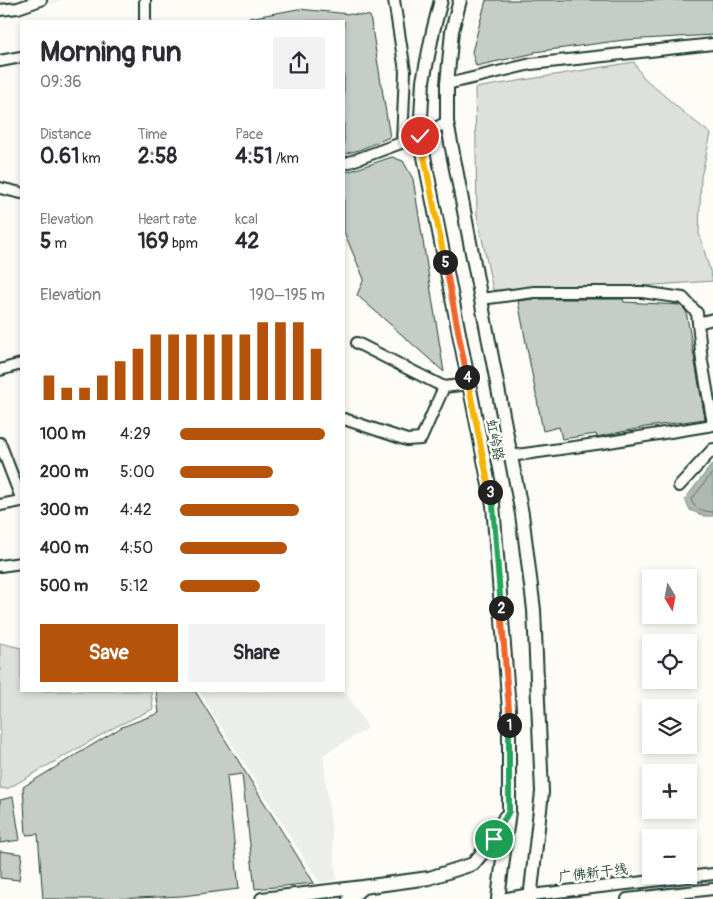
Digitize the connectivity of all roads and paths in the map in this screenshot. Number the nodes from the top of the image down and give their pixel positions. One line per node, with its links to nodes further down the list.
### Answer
1 (41, 0): 6 (street)
2 (145, 0): 7 (street)
3 (394, 0): 14 (street)
4 (441, 0): 13 (main road, 虹岭路)
5 (460, 0): 11 (main road, 虹岭路)
6 (0, 10)
7 (145, 20)
8 (713, 44): 11 (street)
9 (20, 57): 10 (street)
10 (0, 62)
11 (447, 84): 12 (main road, 虹岭路)
12 (447, 122): 13 (street); 18 (main road, 虹岭路)
13 (420, 136): 14 (street); 24 (main road, 虹岭路)
14 (402, 142): 15 (street)
15 (345, 164)
16 (0, 188): 17 (street)
17 (20, 193)
18 (481, 299): 20 (street); 30 (main road, 虹岭路)
19 (713, 319): 20 (street)
20 (698, 323): 27 (street)
21 (357, 343): 25 (street)
22 (20, 364): 23 (street)
23 (0, 370)
24 (469, 384): 25 (street); 37 (main road, 虹岭路)
25 (444, 387): 26 (street)
26 (345, 419)
27 (713, 424): 30 (street)
28 (0, 443): 32 (street)
29 (713, 449): 31 (street)
30 (510, 456): 41 (main road, 虹岭路)
31 (679, 486)
32 (20, 497)
33 (20, 500): 34 (street)
34 (0, 505)
35 (20, 563): 36 (street)
36 (0, 566)
37 (509, 811): 39 (main road); 44 (main road, 虹岭路)
38 (713, 874): 41 (street, 广佛新干线)
39 (363, 887): 42 (main road); 43 (main road)
40 (713, 889): 46 (street)
41 (530, 897): 45 (main road, 广佛新干线)
42 (262, 899)
43 (349, 899)
44 (498, 899)
45 (506, 899)
46 (627, 899)

